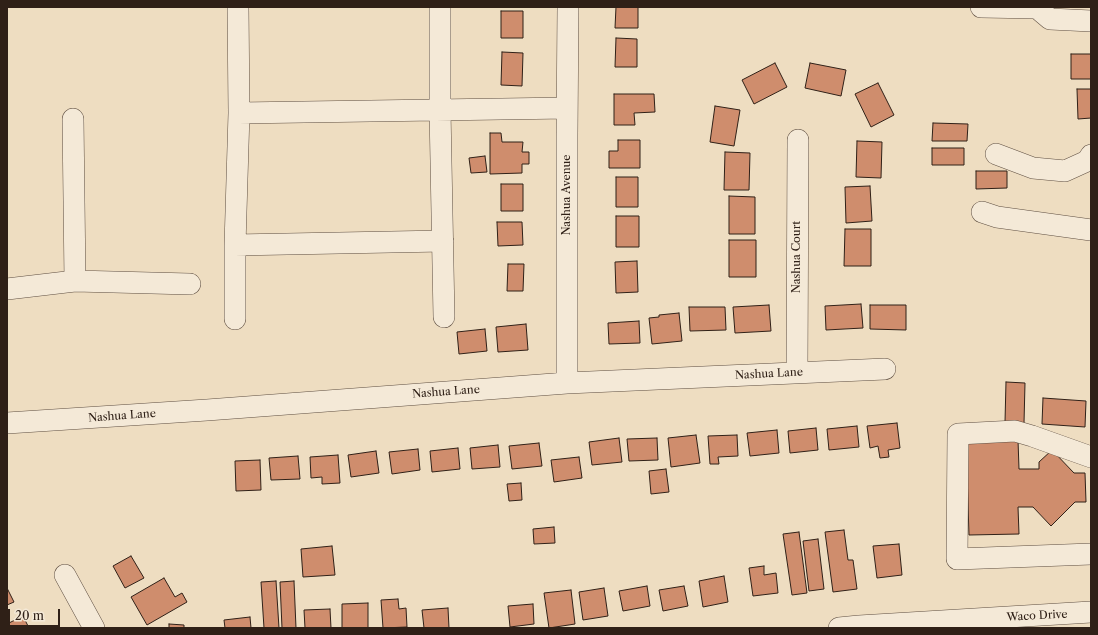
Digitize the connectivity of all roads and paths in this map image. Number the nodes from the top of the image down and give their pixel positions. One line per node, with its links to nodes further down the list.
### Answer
1 (238, 7): 9 (street)
2 (440, 7): 8 (street)
3 (568, 7): 7 (street, Nashua Avenue)
4 (980, 7): 5 (street)
5 (1024, 7): 6 (street)
6 (1091, 21)
7 (567, 108): 8 (street); 25 (street, Nashua Avenue)
8 (440, 110): 9 (street); 16 (street)
9 (238, 113): 17 (street)
10 (73, 119): 18 (street)
11 (798, 140): 24 (street, Nashua Court)
12 (996, 154): 13 (street)
13 (1091, 155)
14 (982, 212): 15 (street)
15 (1091, 230)
16 (442, 241): 17 (street); 21 (street)
17 (235, 245): 22 (street)
18 (75, 281): 19 (street); 20 (street)
19 (190, 284)
20 (7, 288)
21 (444, 317)
22 (235, 318)
23 (884, 369): 24 (street, Nashua Lane)
24 (797, 373): 25 (street, Nashua Lane)
25 (567, 383): 26 (street, Nashua Lane)
26 (7, 423)
27 (1091, 457): 28 (street)
28 (1091, 554)
29 (65, 575): 31 (street)
30 (1091, 612): 32 (street, Waco Drive)
31 (94, 628)
32 (840, 628)

